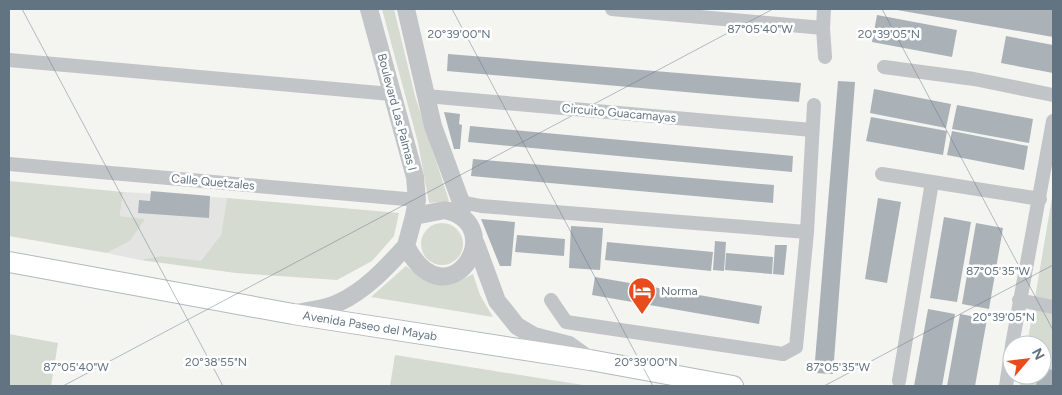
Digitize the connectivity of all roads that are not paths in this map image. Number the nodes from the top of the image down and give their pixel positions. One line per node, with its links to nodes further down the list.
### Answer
1 (370, 9): 9 (street, Boulevard Las Palmas I)
2 (406, 9): 11 (street)
3 (612, 9): 5 (street)
4 (824, 9): 5 (street)
5 (823, 28): 6 (street)
6 (825, 57)
7 (9, 60): 9 (street)
8 (884, 67): 10 (street)
9 (391, 94): 19 (street, Boulevard Las Palmas I)
10 (1053, 95)
11 (426, 96): 14 (street, Circuito Guacamayas); 20 (street)
12 (814, 105): 14 (street)
13 (1053, 121): 18 (street)
14 (812, 130): 21 (street)
15 (9, 164): 19 (street, Calle Quetzales)
16 (882, 174): 17 (street)
17 (932, 182): 18 (street); 31 (street)
18 (1040, 198): 26 (street)
19 (415, 208): 20 (street); 23 (street)
20 (461, 209): 21 (street); 22 (street)
21 (807, 232): 25 (street)
22 (476, 244): 23 (street); 30 (street)
23 (406, 246): 28 (street)
24 (9, 262): 28 (main road, Avenida Paseo del Mayab)
25 (552, 300)
26 (1019, 300): 27 (street); 29 (street)
27 (1053, 307)
28 (293, 314): 30 (main road, Avenida Paseo del Mayab)
29 (1014, 335)
30 (590, 360): 32 (main road, Avenida Paseo del Mayab)
31 (899, 381)
32 (733, 386)

